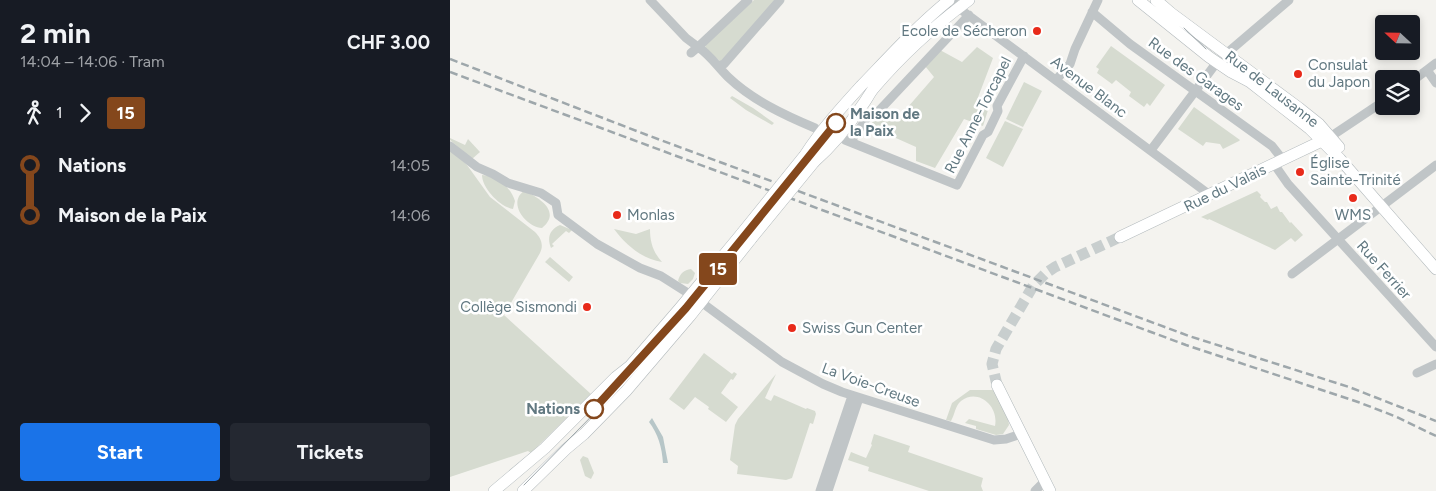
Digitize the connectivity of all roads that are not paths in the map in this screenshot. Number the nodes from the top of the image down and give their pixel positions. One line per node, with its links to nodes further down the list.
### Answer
1 (650, 0): 13 (street)
2 (748, 0): 13 (street)
3 (780, 0): 17 (street)
4 (969, 0): 9 (main road)
5 (1098, 0): 11 (street)
6 (1138, 0): 15 (main road, Rue de Lausanne)
7 (1156, 0): 15 (main road, Rue de Lausanne)
8 (1289, 0): 15 (street)
9 (953, 2): 10 (main road); 12 (street, Avenue Blanc); 28 (main road)
10 (939, 7): 28 (main road)
11 (1092, 12): 20 (street); 22 (street, Rue des Garages)
12 (968, 15): 14 (street, Avenue Blanc); 14 (street, Rue Anne-Torcapel)
13 (694, 50): 17 (street)
14 (1024, 56): 20 (street, Avenue Blanc)
15 (1221, 58): 22 (street); 25 (main road, Rue de Lausanne); 25 (main road, Rue de Lausanne)
16 (1436, 64): 18 (street)
17 (718, 66): 24 (street)
18 (1427, 70): 19 (street); 21 (street)
19 (1420, 75)
20 (1056, 80): 27 (street, Avenue Blanc)
21 (1436, 83)
22 (1196, 91): 27 (street); 29 (street, Rue des Garages)
23 (1375, 107): 25 (street)
24 (815, 128)
25 (1326, 139): 29 (main road, Rue du Valais); 32 (main road)
26 (450, 146): 39 (street)
27 (1152, 150): 31 (street, Avenue Blanc)
28 (810, 159): 33 (main road, bridge)
29 (1279, 162): 31 (main road, Rue du Valais); 35 (street, Rue Ferrier)
30 (1436, 165): 32 (street)
31 (1210, 195): 34 (main road, Rue du Valais)
32 (1384, 204): 35 (street); 36 (main road); 37 (main road)
33 (747, 236): 39 (main road); 40 (main road)
34 (1120, 237)
35 (1338, 239): 38 (street); 41 (street, Rue Ferrier)
36 (1436, 258)
37 (1436, 268)
38 (1292, 274)
39 (691, 295): 40 (main road); 49 (main road)
40 (701, 302): 45 (street, La Voie-Creuse); 50 (main road)
41 (1436, 347)
42 (1436, 364): 43 (street)
43 (1417, 374)
44 (997, 385): 46 (main road)
45 (856, 397): 46 (street, La Voie-Creuse); 47 (street)
46 (1021, 434): 48 (main road)
47 (836, 456): 51 (street); 52 (street)
48 (1048, 486): 53 (street)
49 (498, 488): 50 (main road)
50 (524, 491)
51 (820, 491)
52 (828, 491)
53 (1035, 491)

